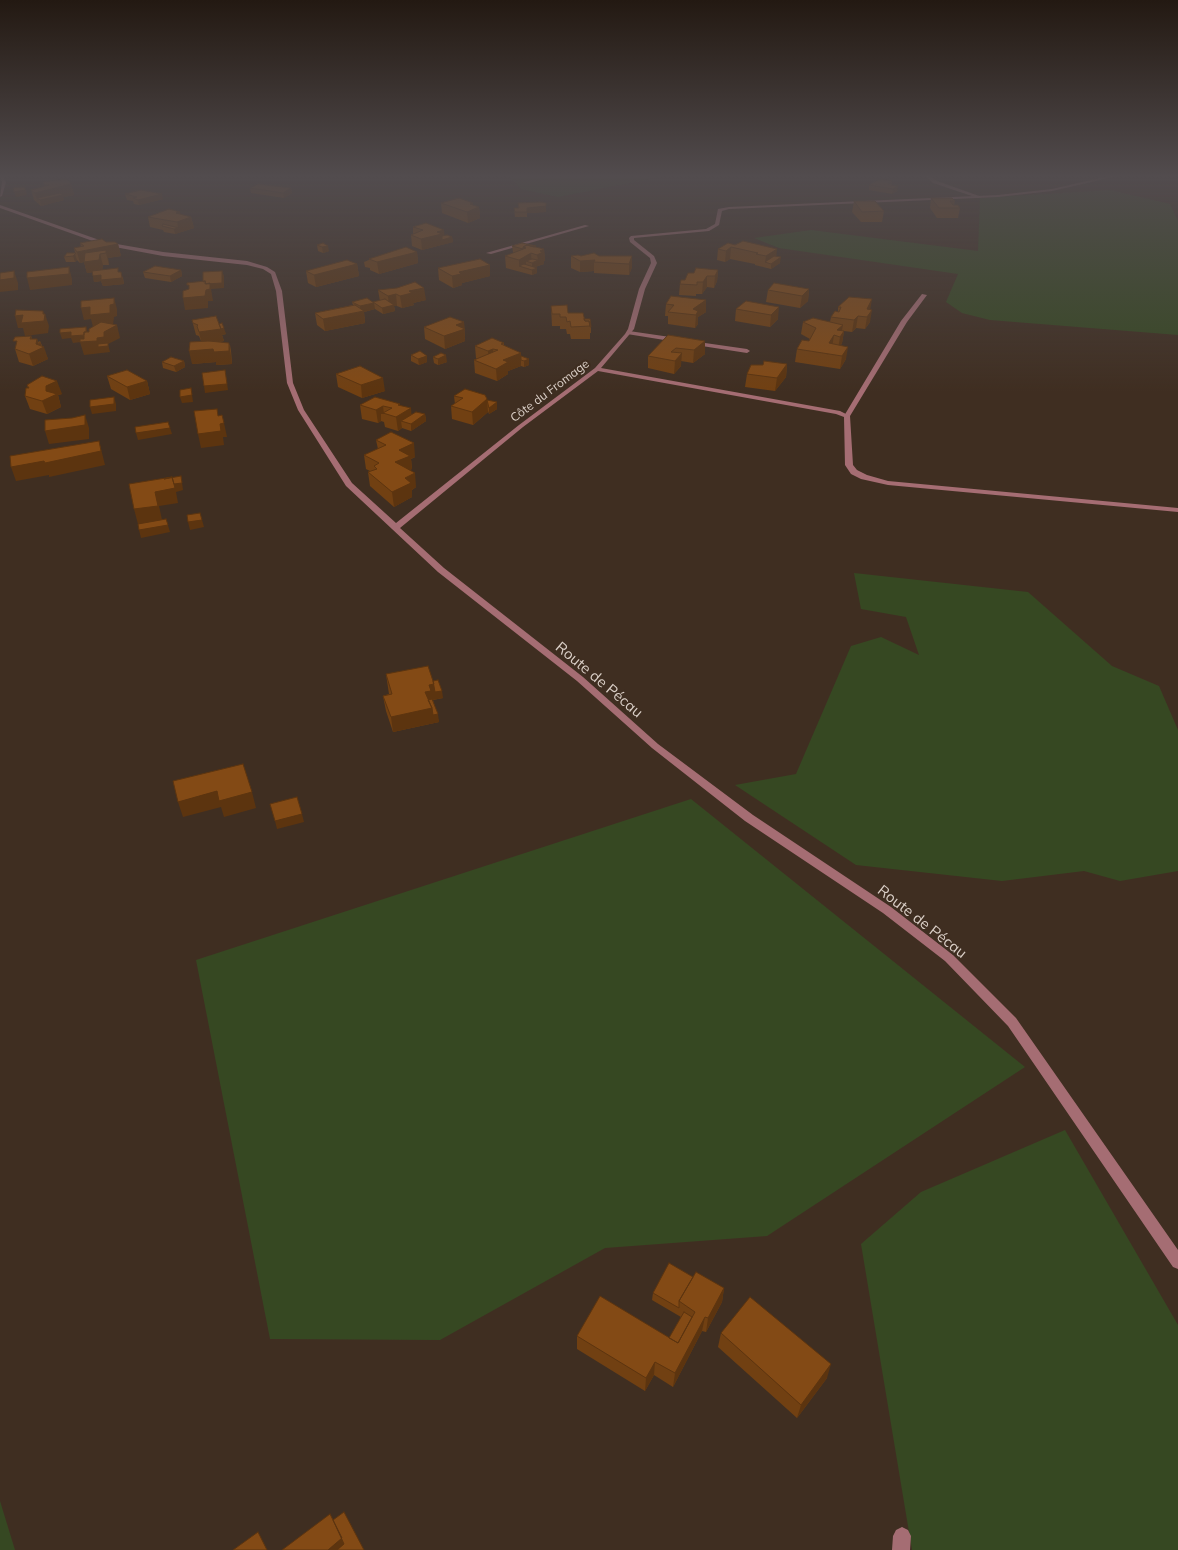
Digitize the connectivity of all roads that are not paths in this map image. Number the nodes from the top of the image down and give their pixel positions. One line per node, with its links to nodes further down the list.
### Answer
1 (127, 247): 11 (street, Route de Pécau)
2 (510, 247): 4 (street)
3 (640, 247): 6 (street, Côte du Fromage)
4 (489, 253)
5 (924, 295): 9 (street)
6 (629, 333): 7 (street); 8 (street, Côte du Fromage)
7 (747, 351)
8 (597, 369): 9 (street); 11 (street, Côte du Fromage)
9 (846, 416): 10 (street)
10 (1178, 510)
11 (396, 527): 12 (street, Route de Pécau)
12 (1178, 1262)

